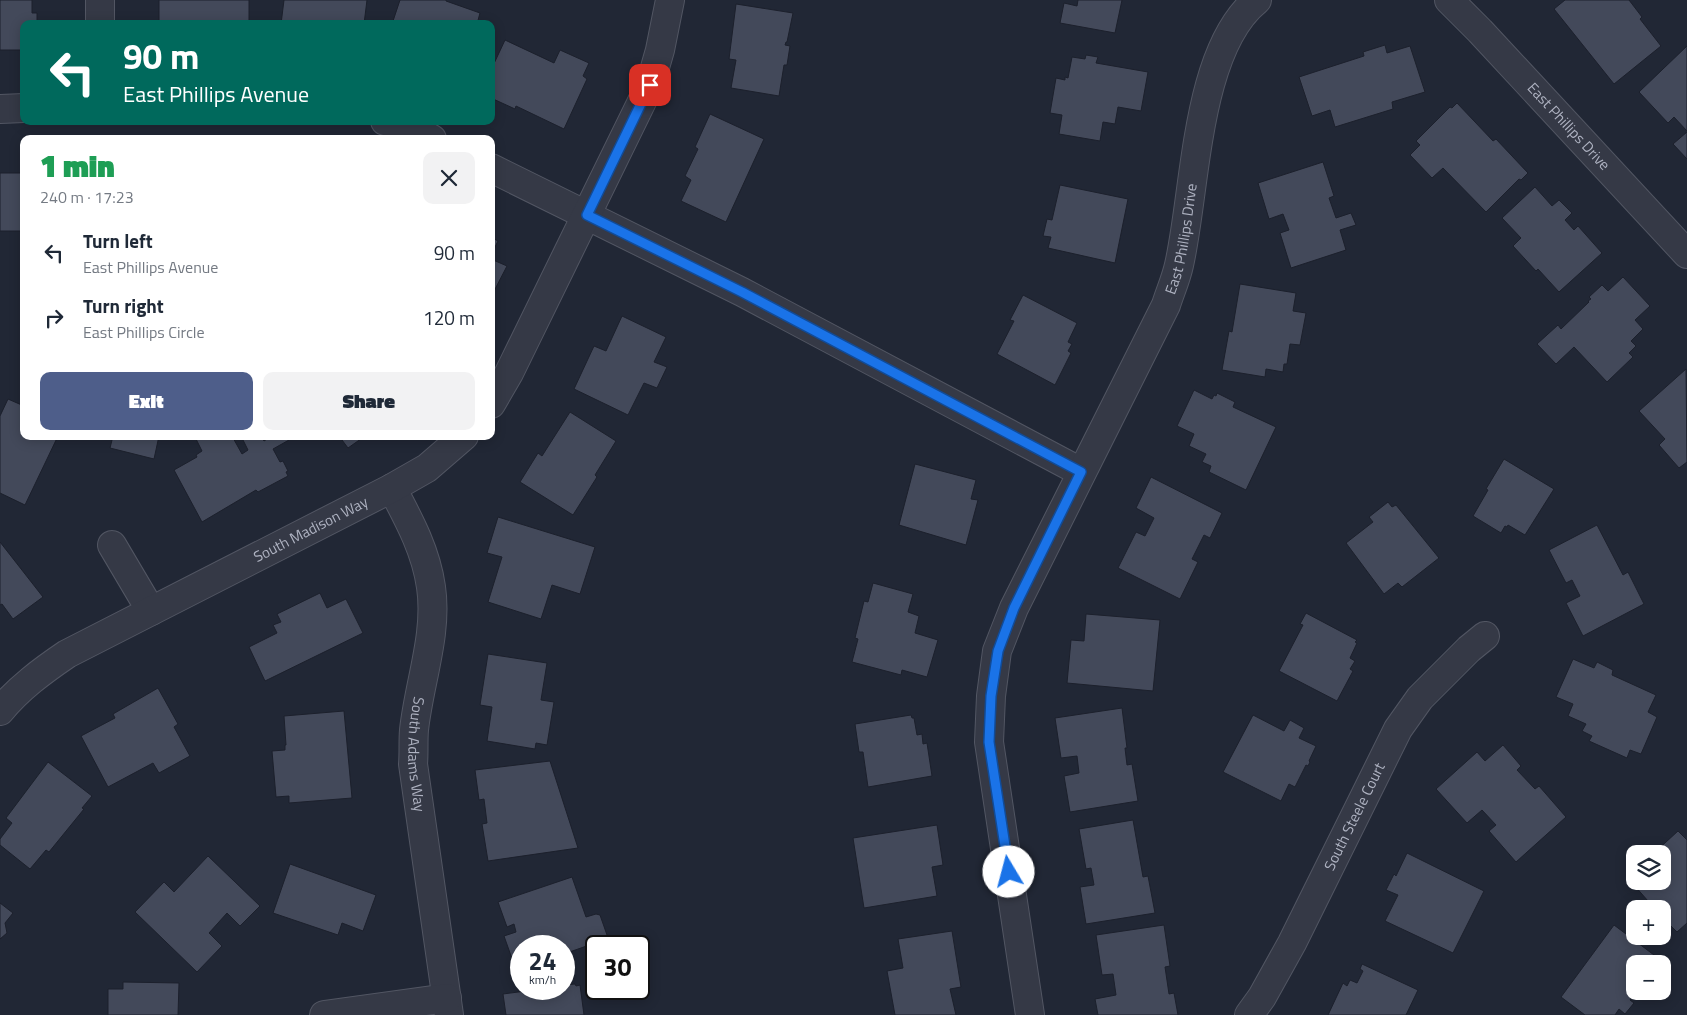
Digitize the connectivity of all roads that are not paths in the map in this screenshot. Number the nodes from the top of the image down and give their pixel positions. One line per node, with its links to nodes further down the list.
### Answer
1 (100, 0): 5 (street)
2 (670, 0): 11 (street)
3 (1256, 0): 15 (street, East Phillips Drive)
4 (1449, 0): 12 (street, East Phillips Drive)
5 (100, 20)
6 (20, 108): 7 (street)
7 (0, 109)
8 (398, 125): 9 (street)
9 (425, 135)
10 (495, 170): 11 (street)
11 (587, 215): 13 (street); 15 (street)
12 (1687, 254)
13 (495, 397)
14 (459, 440): 16 (street, South Madison Way)
15 (1081, 472): 23 (street, East Phillips Drive)
16 (392, 488): 18 (street, South Madison Way); 21 (street, South Adams Way)
17 (112, 545): 18 (street)
18 (151, 611): 20 (street, South Madison Way)
19 (1484, 636): 24 (street, South Steele Court)
20 (0, 711)
21 (448, 1006): 22 (street, South Adams Way)
22 (324, 1015)
23 (1030, 1015)
24 (1249, 1015)

